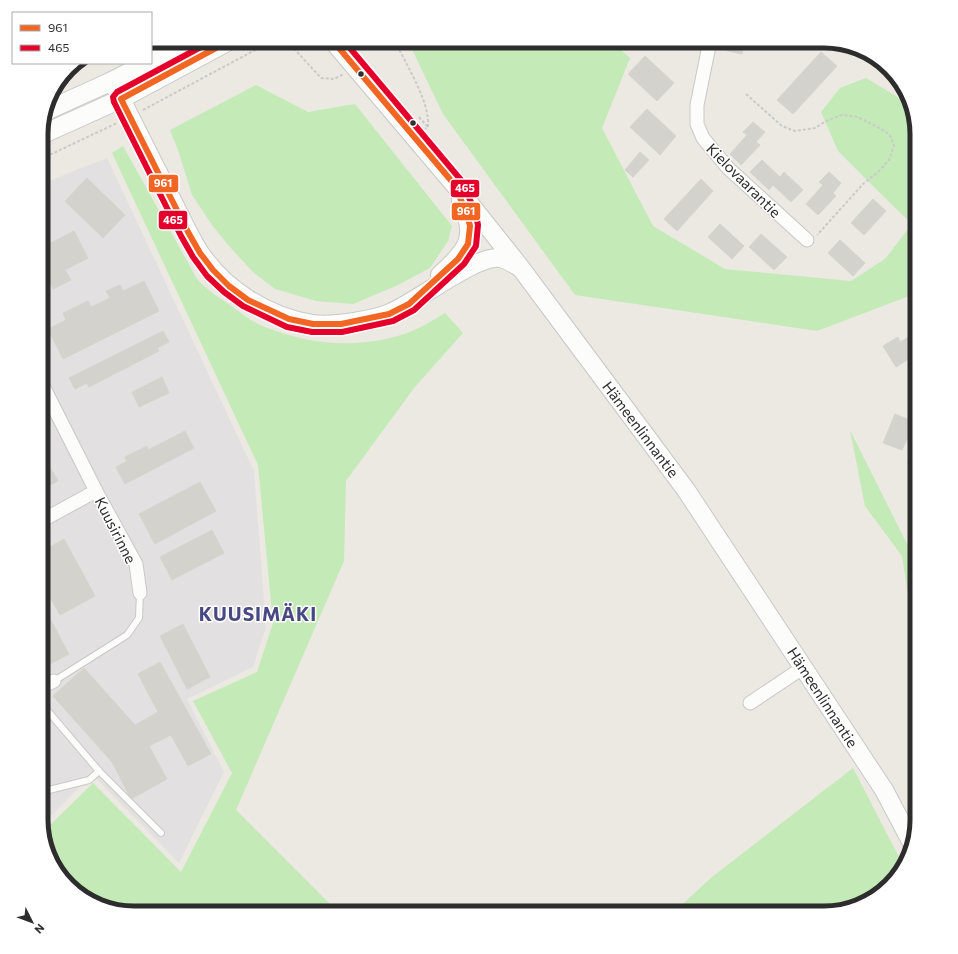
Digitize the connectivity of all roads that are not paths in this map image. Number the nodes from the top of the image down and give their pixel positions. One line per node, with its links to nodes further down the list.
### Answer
1 (176, 48): 5 (main road)
2 (216, 48): 8 (main road)
3 (339, 48): 11 (main road, Hämeenlinnantie)
4 (709, 48): 12 (street, Kielovaarantie)
5 (152, 60)
6 (145, 64): 7 (main road)
7 (112, 81): 8 (main road); 9 (main road)
8 (121, 99): 10 (main road); 14 (main road)
9 (52, 108)
10 (48, 132)
11 (454, 184): 13 (main road, Hämeenlinnantie); 14 (main road)
12 (807, 240)
13 (520, 267): 14 (main road); 19 (main road, Hämeenlinnantie)
14 (409, 304)
15 (48, 396): 16 (street, Kuusirinne)
16 (96, 491): 17 (street); 18 (street, Kuusirinne)
17 (48, 516)
18 (140, 593): 20 (lane)
19 (804, 667): 22 (street); 27 (main road, Hämeenlinnantie)
20 (54, 681): 21 (street)
21 (48, 684)
22 (750, 704)
23 (48, 711): 24 (lane)
24 (99, 771): 25 (lane); 26 (lane)
25 (48, 790)
26 (161, 833)
27 (908, 836)

